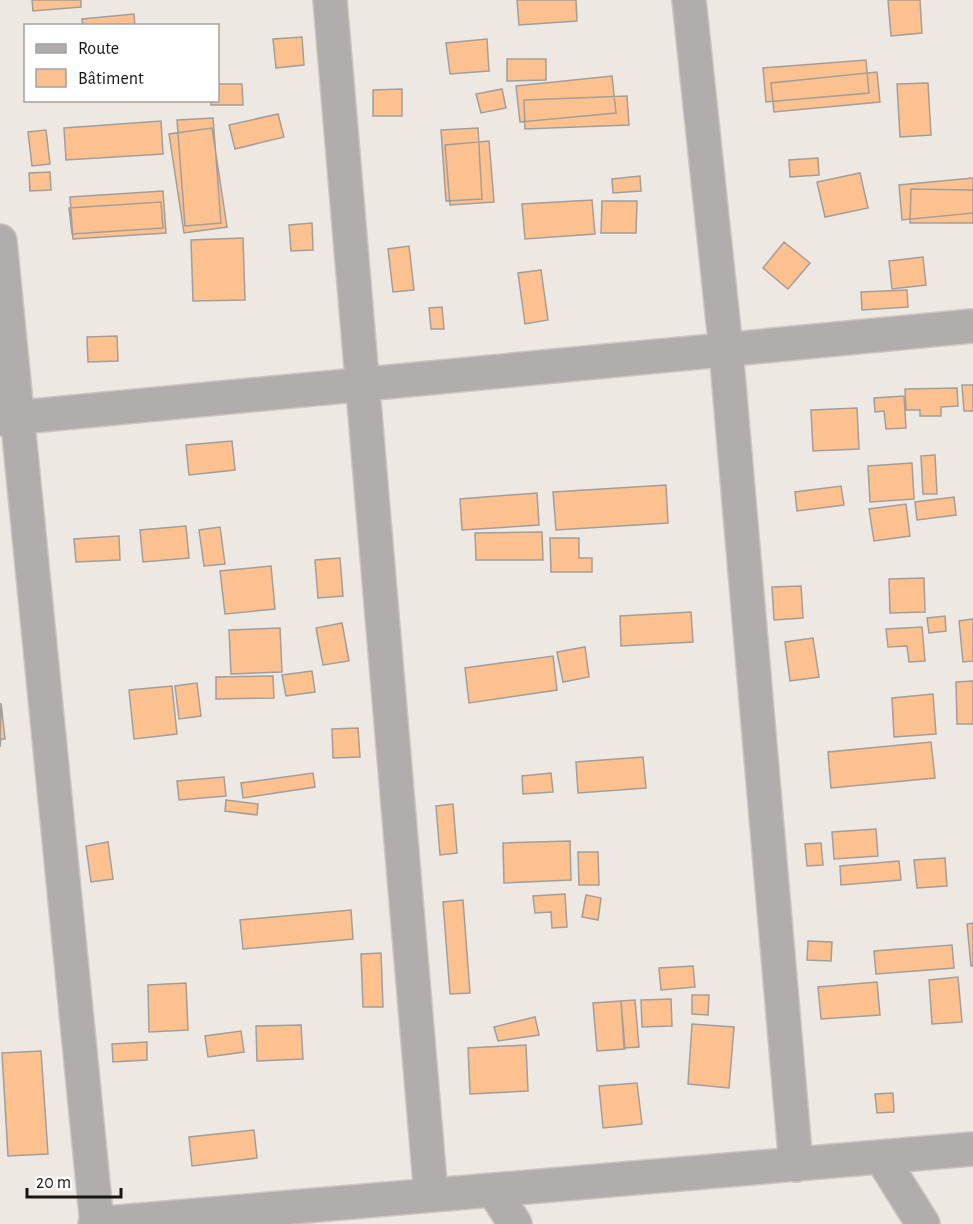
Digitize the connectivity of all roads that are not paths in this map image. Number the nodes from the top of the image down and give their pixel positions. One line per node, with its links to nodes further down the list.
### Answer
1 (330, 0): 6 (street)
2 (689, 0): 5 (street)
3 (0, 241): 7 (street)
4 (973, 326): 5 (street)
5 (726, 350): 6 (street); 10 (street)
6 (362, 383): 7 (street); 12 (street)
7 (8, 419): 13 (street)
8 (973, 1149): 9 (street)
9 (881, 1157): 10 (street); 15 (street)
10 (796, 1165): 11 (street)
11 (494, 1191): 12 (street); 14 (street)
12 (431, 1196): 13 (street)
13 (97, 1224)
14 (514, 1224)
15 (923, 1224)

